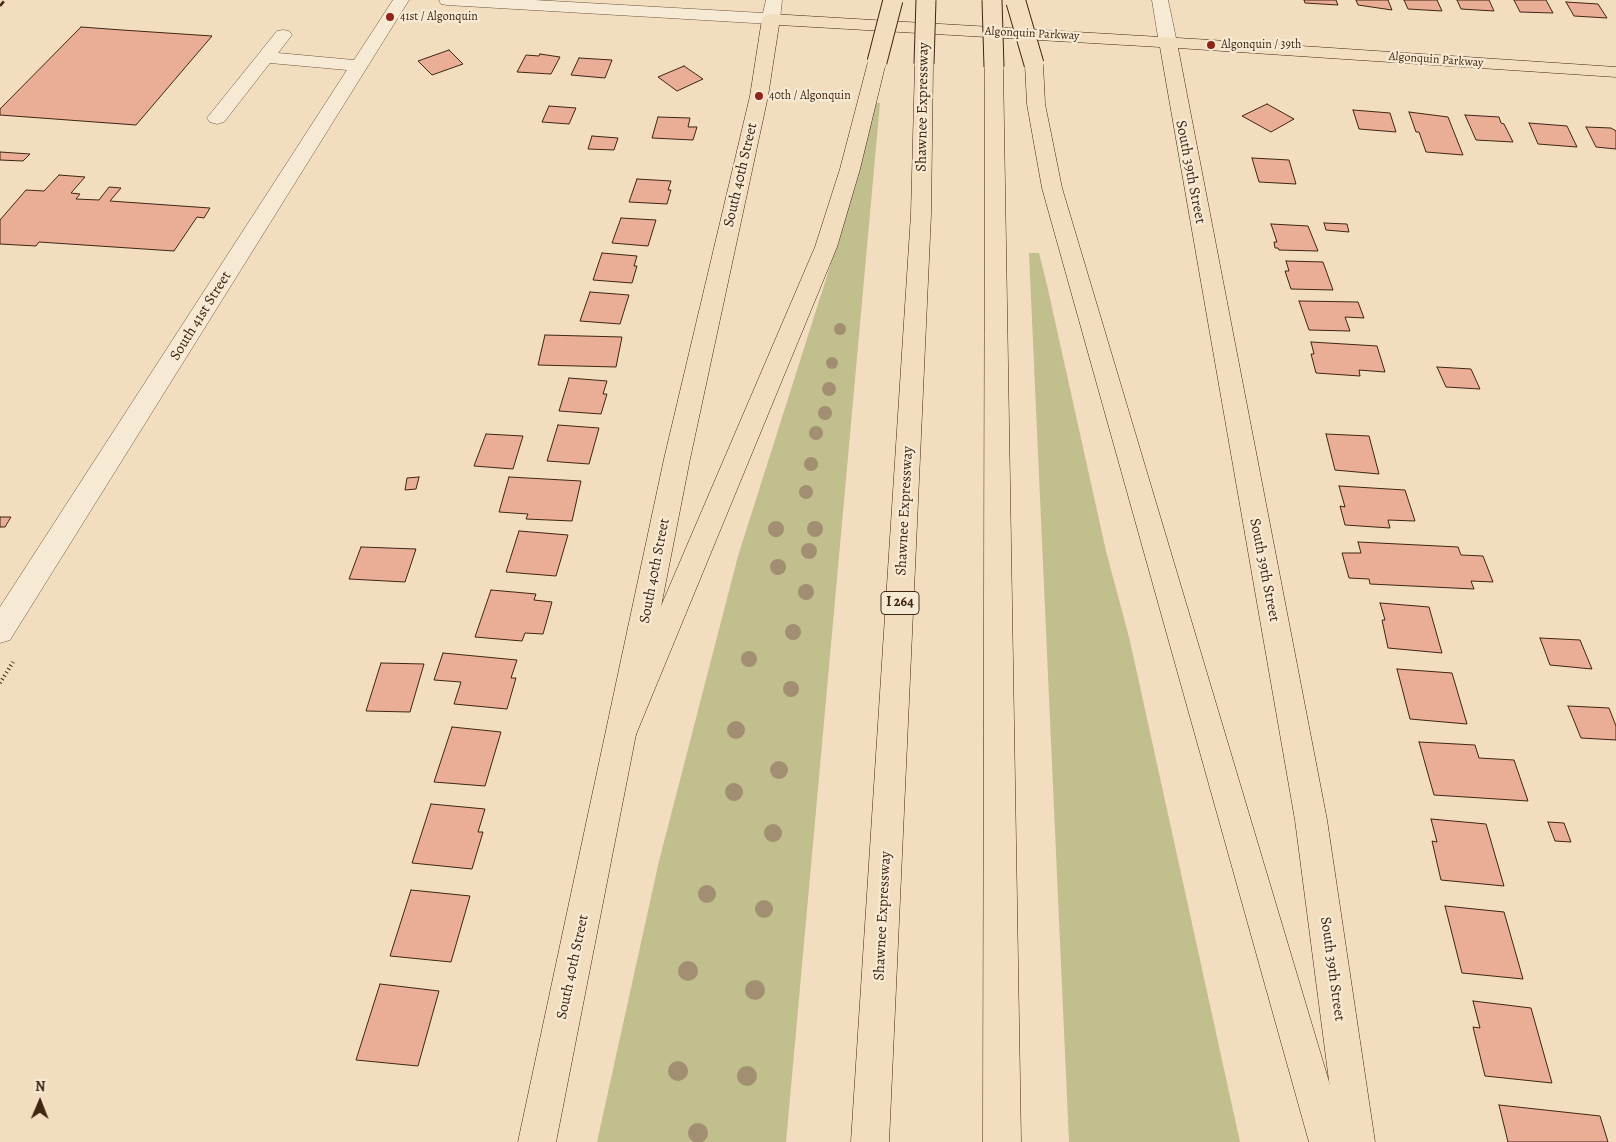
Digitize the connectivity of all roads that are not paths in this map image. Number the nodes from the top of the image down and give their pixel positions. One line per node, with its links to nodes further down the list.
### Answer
1 (401, 0): 12 (street, South 41st Street)
2 (447, 0): 8 (street, Algonquin Parkway)
3 (894, 0): 16 (main road, bridge)
4 (926, 0): 18 (main road, Shawnee Expressway / I 264, bridge)
5 (992, 0): 19 (main road, bridge)
6 (1160, 0): 10 (street, South 39th Street)
7 (1016, 1): 20 (main road, bridge)
8 (773, 10): 10 (main road, Algonquin Parkway); 16 (main road, South 40th Street)
9 (283, 35): 11 (street)
10 (1168, 43): 13 (main road, Algonquin Parkway); 21 (main road, South 39th Street)
11 (265, 57): 12 (street); 14 (street)
12 (360, 66): 15 (street, South 41st Street)
13 (1616, 72)
14 (217, 118)
15 (0, 631)
16 (622, 732): 17 (main road, South 40th Street)
17 (537, 1142)
18 (870, 1142)
19 (1002, 1142)
20 (1328, 1142)
21 (1356, 1142)

